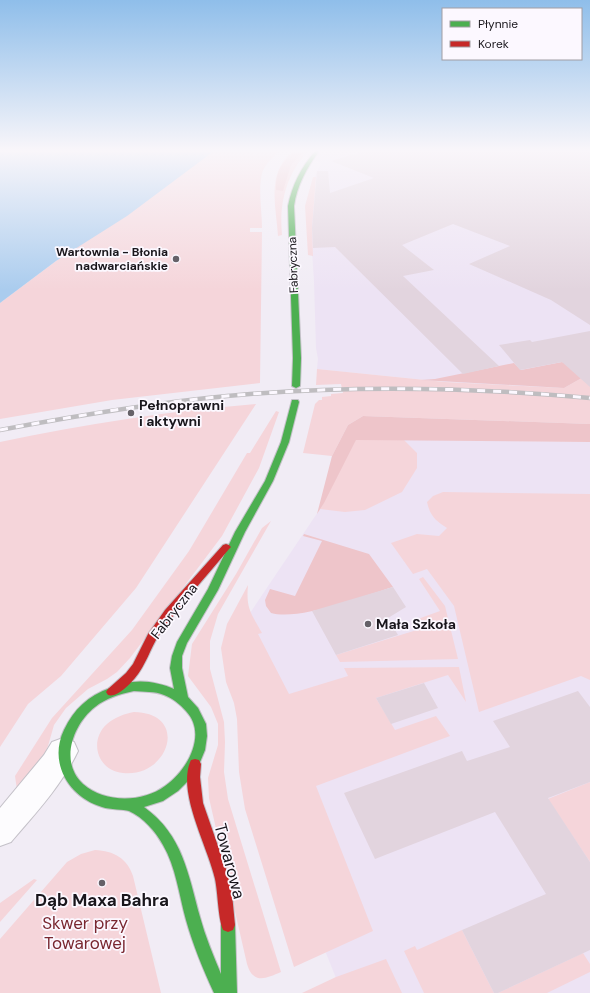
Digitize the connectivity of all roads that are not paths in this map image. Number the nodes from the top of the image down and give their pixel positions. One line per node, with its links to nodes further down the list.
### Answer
1 (293, 197): 2 (street, Fabryczna)
2 (296, 386)
3 (294, 402): 4 (street, Fabryczna)
4 (240, 532): 5 (street, Fabryczna); 6 (street, Fabryczna)
5 (111, 692): 6 (street); 7 (street)
6 (182, 698): 8 (street)
7 (63, 750): 9 (street); 10 (street)
8 (195, 764): 9 (street); 12 (street, Towarowa)
9 (130, 804): 11 (street)
10 (0, 831)
11 (222, 993)
12 (229, 993)

